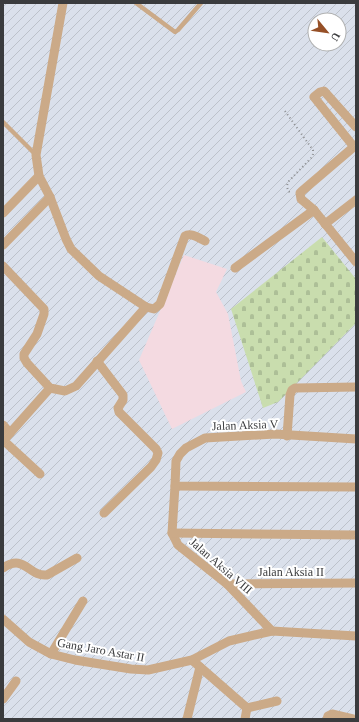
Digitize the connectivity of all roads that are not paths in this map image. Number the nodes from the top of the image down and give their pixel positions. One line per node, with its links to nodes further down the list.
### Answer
1 (63, 3): 7 (street)
2 (136, 3): 3 (lane)
3 (201, 3)
4 (3, 122): 7 (lane)
5 (356, 127): 6 (street)
6 (355, 146): 11 (street)
7 (36, 155): 8 (street)
8 (39, 176): 9 (street); 12 (street)
9 (50, 197): 15 (street); 19 (street)
10 (356, 200): 13 (street)
11 (314, 210): 13 (street); 18 (street)
12 (3, 213)
13 (325, 224): 16 (street)
14 (205, 241): 19 (street)
15 (3, 245)
16 (356, 262)
17 (3, 266): 22 (street)
18 (234, 268)
19 (146, 307): 20 (street)
20 (97, 361): 22 (street); 31 (street)
21 (356, 387): 25 (street)
22 (50, 388): 24 (street)
23 (3, 425): 24 (street)
24 (10, 433): 27 (street)
25 (287, 436): 26 (street, Jalan Aksia V); 29 (street, Jalan Aksia V)
26 (356, 439)
27 (3, 441): 28 (street)
28 (40, 474)
29 (179, 486): 30 (street); 32 (street)
30 (356, 487)
31 (104, 513)
32 (172, 533): 33 (street); 37 (street, Jalan Aksia VIII)
33 (356, 536)
34 (78, 558): 35 (street)
35 (3, 568)
36 (356, 583): 37 (street, Jalan Aksia II)
37 (227, 584): 40 (street, Jalan Aksia VIII)
38 (83, 601): 42 (street)
39 (3, 618): 42 (street, Gang Jaro Astar II)
40 (272, 631): 41 (street, Gang Jaro Astar II); 43 (street, Gang Jaro Astar II)
41 (356, 636)
42 (51, 654): 43 (street, Gang Jaro Astar II)
43 (192, 660): 44 (street)
44 (200, 667): 48 (street); 49 (street)
45 (16, 681): 46 (street)
46 (3, 699)
47 (277, 701): 48 (street)
48 (247, 708): 50 (street)
49 (187, 719)
50 (245, 719)
51 (327, 719): 52 (street)
52 (353, 719)

